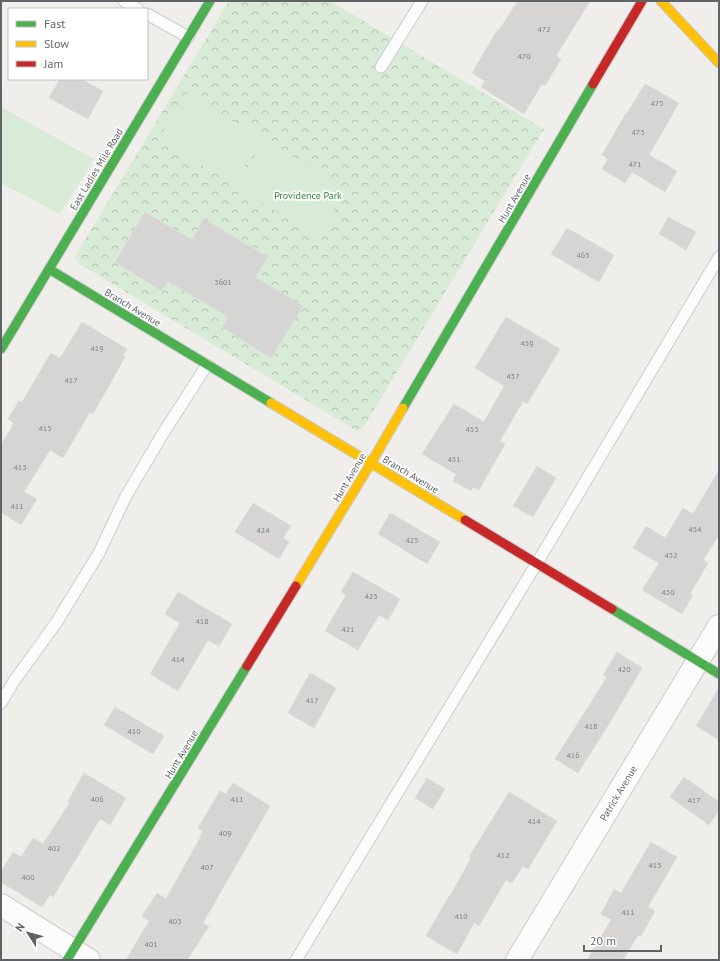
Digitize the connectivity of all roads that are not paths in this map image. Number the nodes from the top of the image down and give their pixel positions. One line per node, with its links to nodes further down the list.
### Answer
1 (124, 1): 6 (lane)
2 (210, 1): 8 (street, East Ladies Mile Road)
3 (422, 1): 10 (lane)
4 (642, 1): 15 (street, Hunt Avenue)
5 (661, 1): 9 (street)
6 (136, 8)
7 (148, 15): 8 (lane)
8 (188, 37): 12 (street, East Ladies Mile Road)
9 (719, 63)
10 (381, 67)
11 (719, 257): 16 (lane)
12 (49, 269): 13 (street, East Ladies Mile Road); 14 (street, Branch Avenue)
13 (1, 349)
14 (207, 365): 15 (street, Branch Avenue); 20 (lane)
15 (371, 463): 16 (street, Branch Avenue); 22 (street, Hunt Avenue)
16 (536, 564): 18 (street, Branch Avenue); 23 (lane)
17 (719, 626): 18 (street, Patrick Avenue)
18 (698, 662): 19 (street, Branch Avenue); 24 (street, Patrick Avenue)
19 (719, 674)
20 (1, 703)
21 (1, 905): 22 (street)
22 (77, 957)
23 (296, 960)
24 (517, 960)

